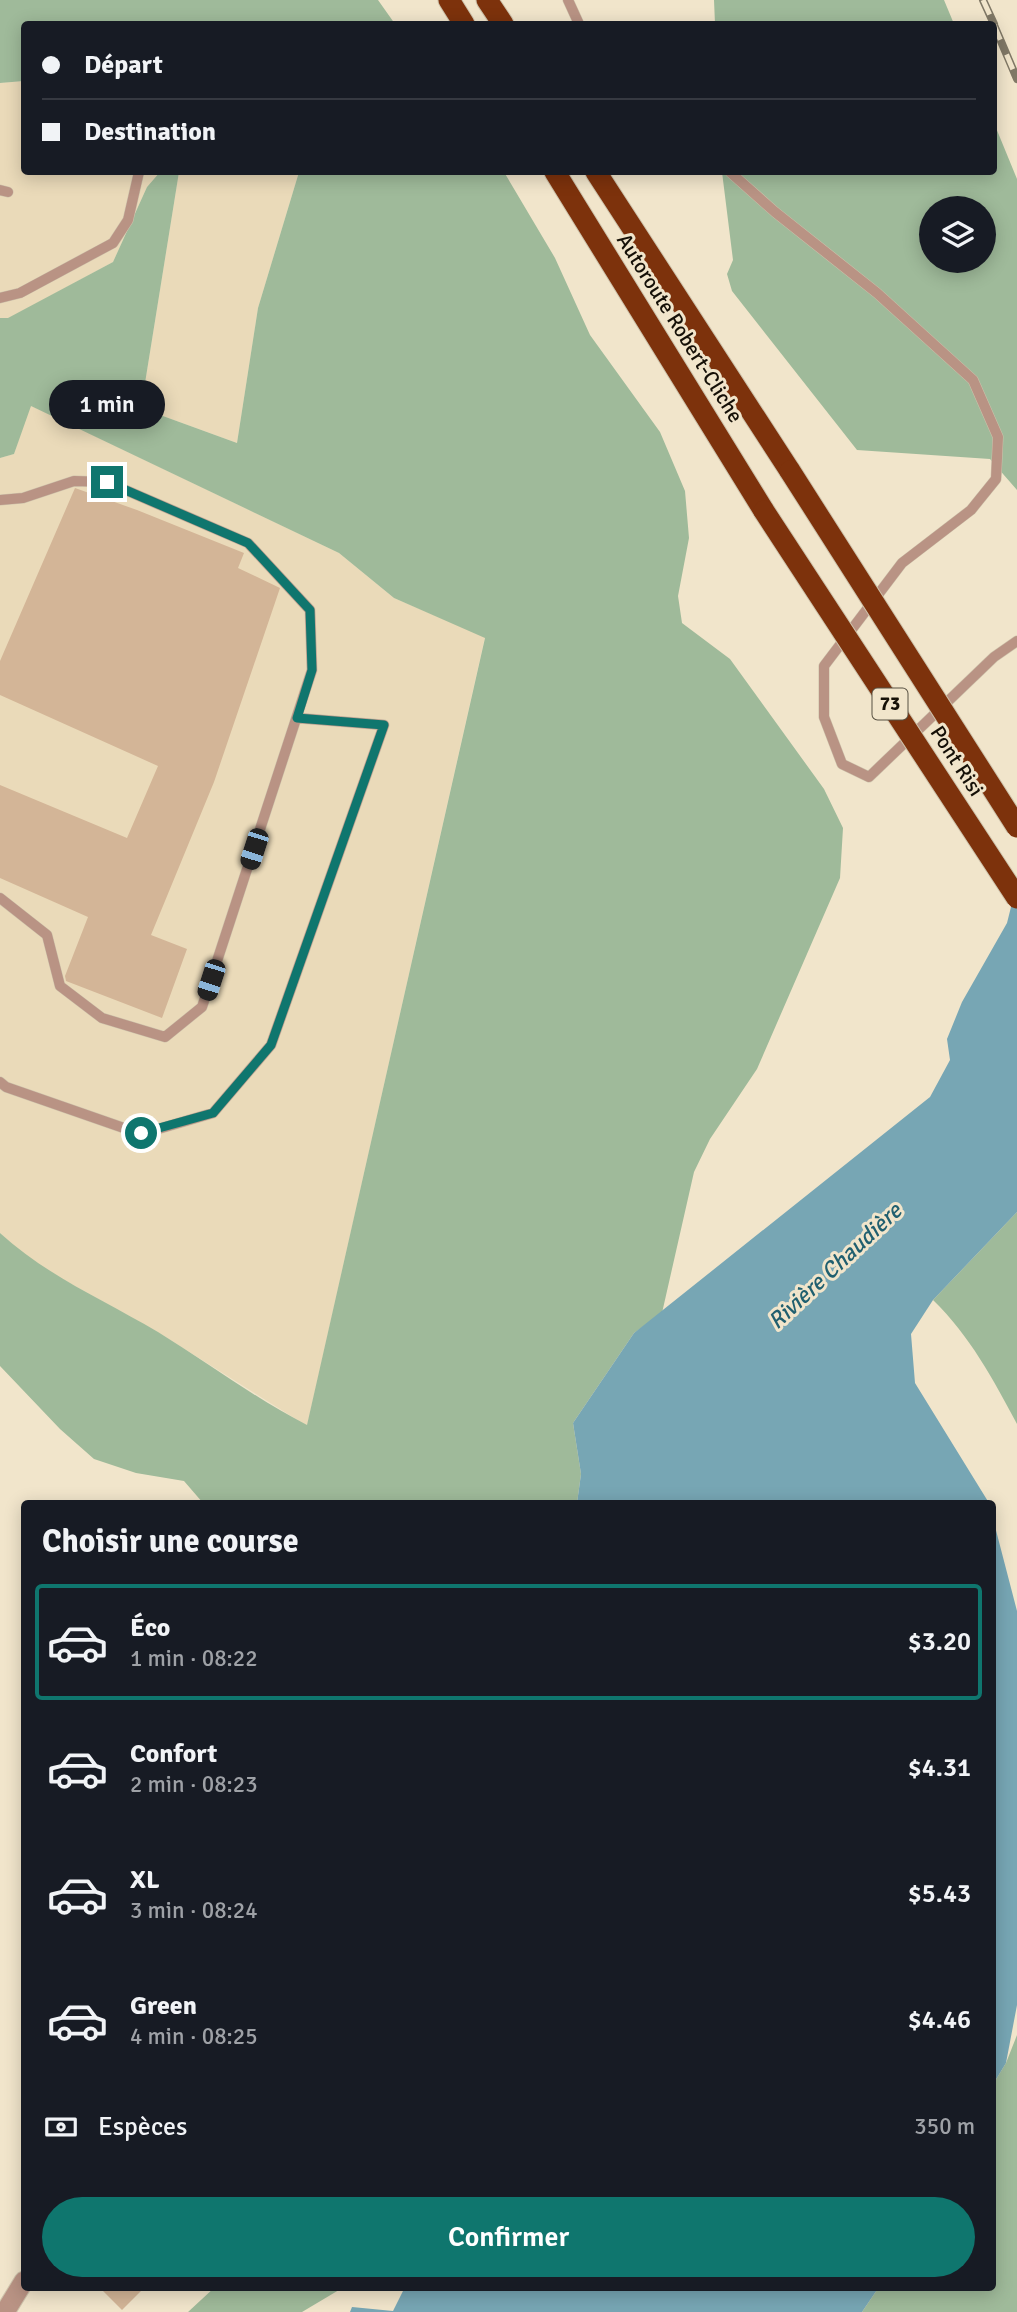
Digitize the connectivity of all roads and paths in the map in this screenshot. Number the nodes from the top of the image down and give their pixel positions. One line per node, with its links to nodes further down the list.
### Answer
1 (449, 0): 4 (highway)
2 (487, 0): 5 (highway)
3 (568, 0): 6 (lane)
4 (462, 21)
5 (501, 21)
6 (578, 21)
7 (138, 175): 11 (lane)
8 (557, 175): 14 (highway, Autoroute Robert-Cliche / 73)
9 (598, 175): 12 (highway, Autoroute Robert-Cliche / 73)
10 (734, 175): 15 (lane)
11 (0, 298)
12 (790, 471): 17 (highway, Pont Risi / 73, bridge)
13 (0, 500): 16 (lane)
14 (764, 511): 19 (highway, Pont Risi / 73, bridge)
15 (1017, 641)
16 (297, 718): 18 (lane); 20 (lane)
17 (1017, 827)
18 (0, 898)
19 (1017, 898)
20 (0, 1082)
21 (21, 2286): 22 (street)
22 (5, 2312)

